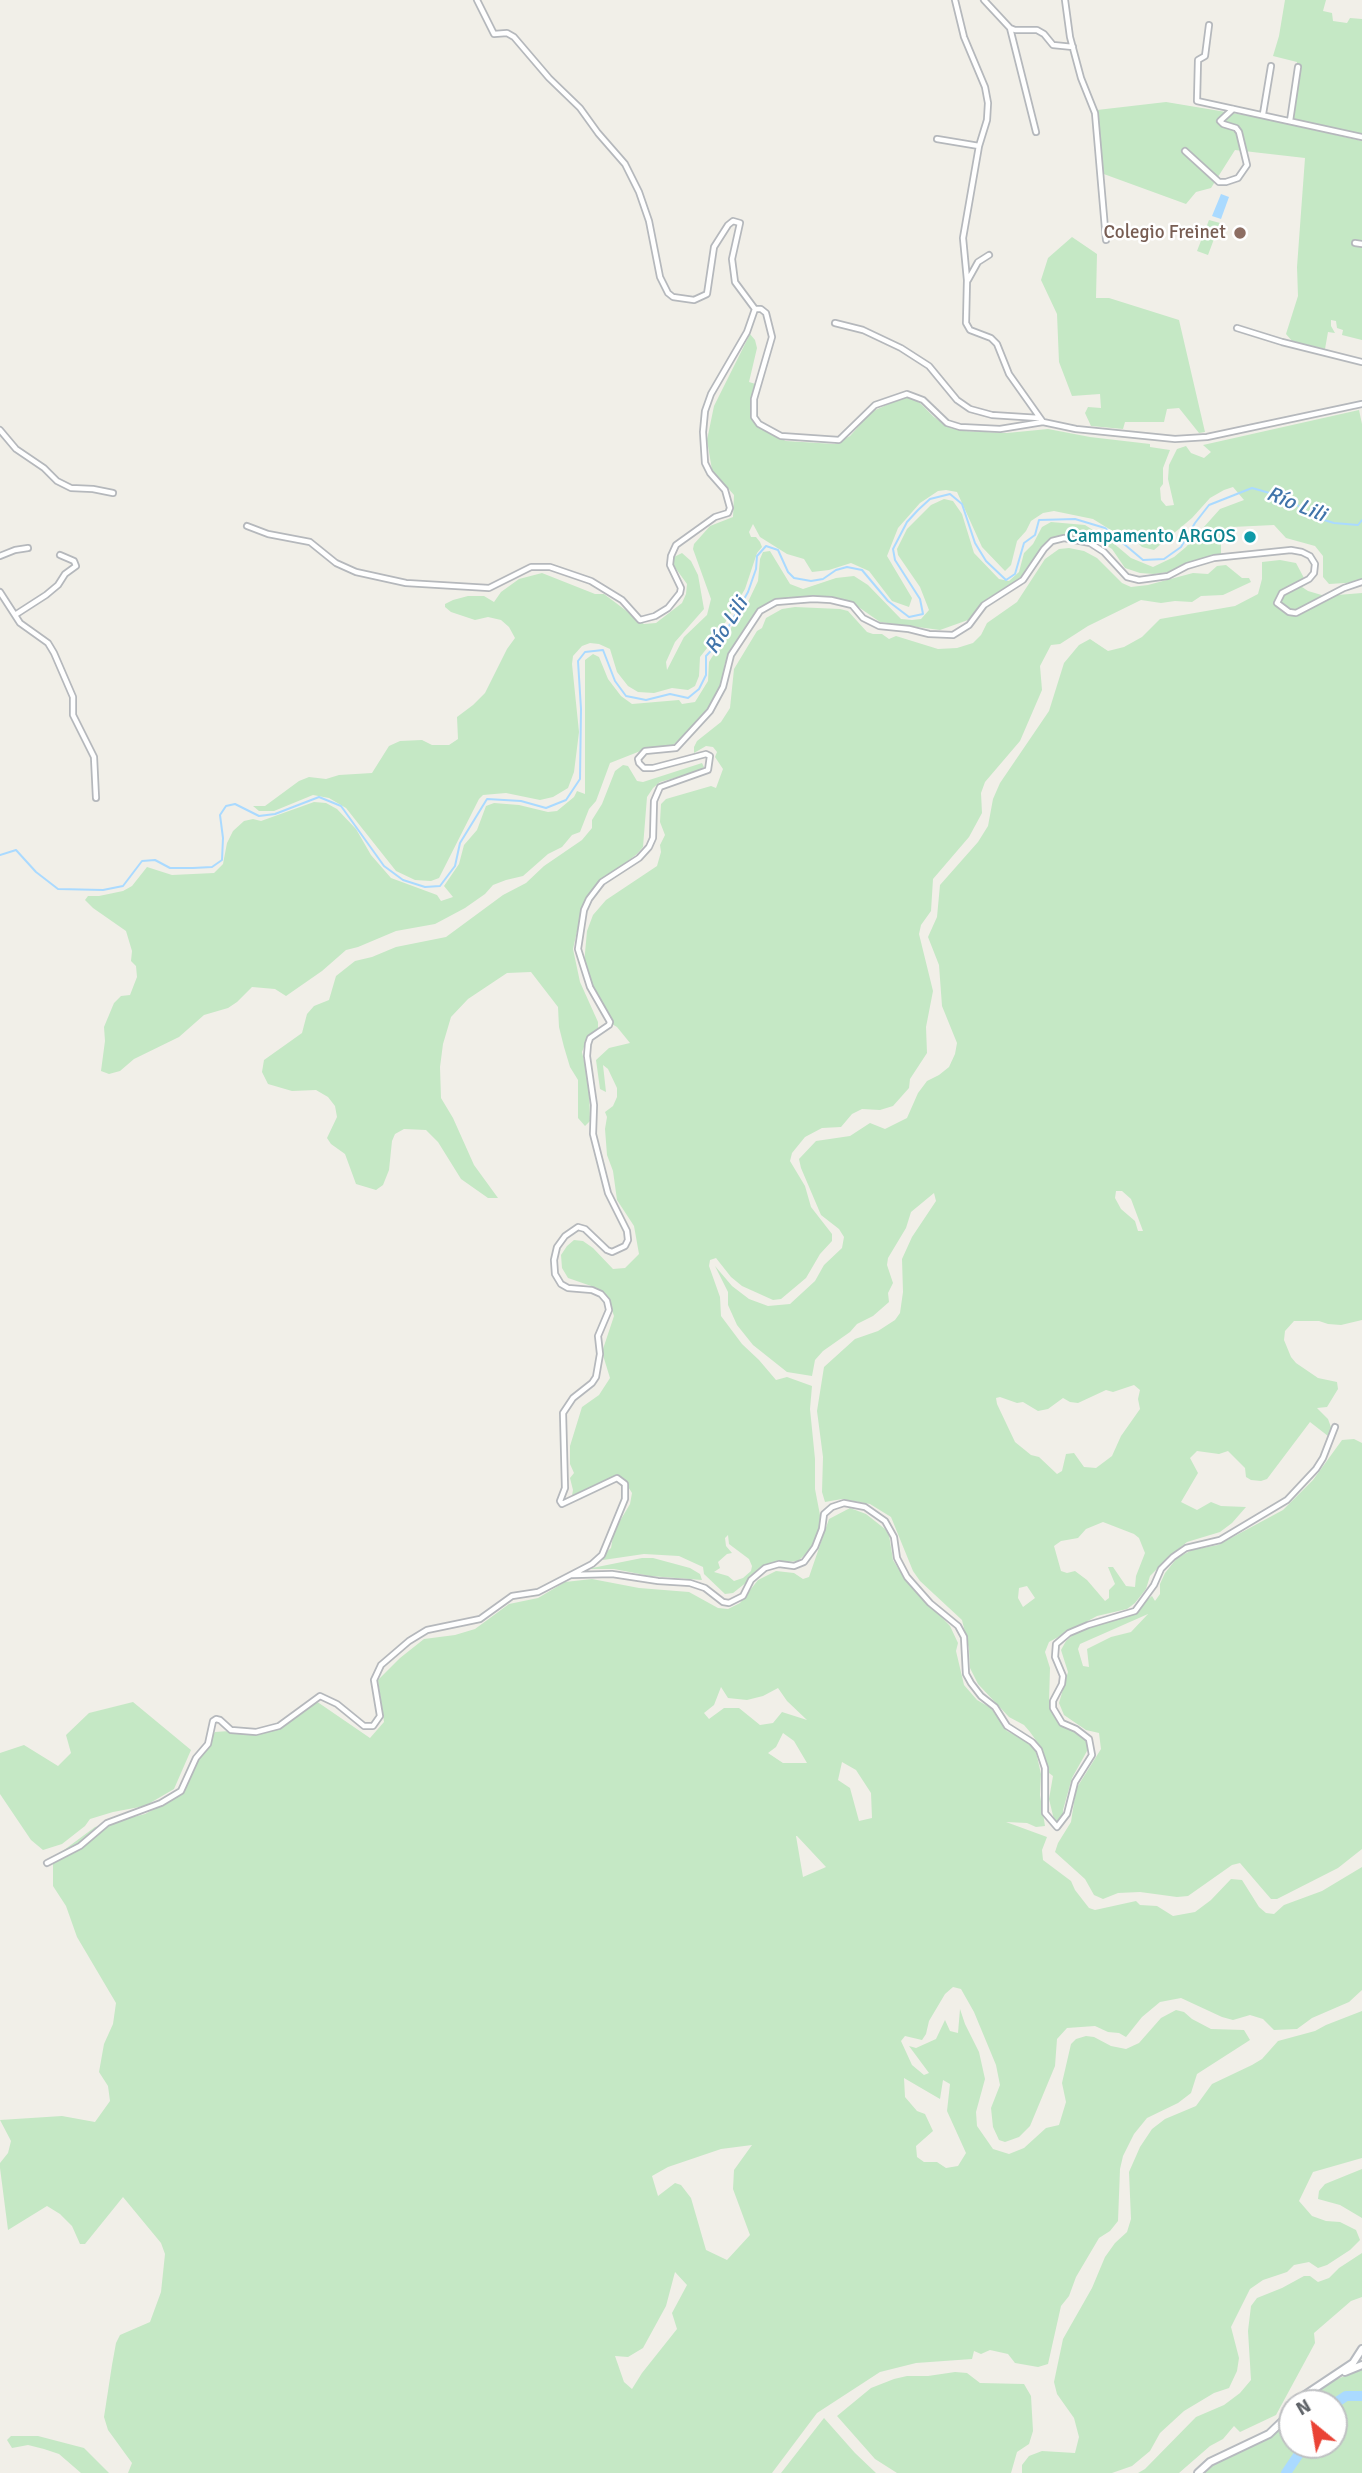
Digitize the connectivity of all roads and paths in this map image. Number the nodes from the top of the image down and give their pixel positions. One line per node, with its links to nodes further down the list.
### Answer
1 (477, 0): 23 (street)
2 (955, 0): 16 (street)
3 (984, 0): 6 (street)
4 (1065, 0): 7 (street)
5 (1209, 25): 10 (street)
6 (1010, 28): 7 (street); 13 (street)
7 (1073, 47): 18 (street)
8 (1271, 66): 11 (street)
9 (1298, 67): 12 (street)
10 (1234, 108): 11 (street); 17 (street)
11 (1263, 114): 12 (street)
12 (1290, 121): 14 (street)
13 (1036, 132)
14 (1362, 138)
15 (937, 139): 16 (street)
16 (979, 146): 22 (street)
17 (1185, 151)
18 (1106, 240)
19 (1355, 243): 20 (street)
20 (1362, 244)
21 (989, 255): 22 (street)
22 (967, 280): 28 (street)
23 (755, 309): 28 (street); 31 (street)
24 (835, 323): 28 (street)
25 (1237, 328): 26 (street)
26 (1362, 362)
27 (1362, 404): 28 (street)
28 (1041, 420)
29 (0, 430): 30 (street)
30 (113, 493)
31 (247, 526)
32 (28, 548): 34 (street)
33 (60, 555): 37 (street)
34 (0, 556)
35 (1362, 582): 40 (street)
36 (0, 592): 37 (street)
37 (15, 615): 38 (street)
38 (96, 798)
39 (1335, 1427): 40 (street)
40 (570, 1575): 41 (street)
41 (47, 1863)
42 (1362, 2349): 44 (street)
43 (1362, 2365): 44 (street)
44 (1336, 2376): 45 (street)
45 (1314, 2389)
46 (1278, 2425): 47 (street)
47 (1198, 2473)

